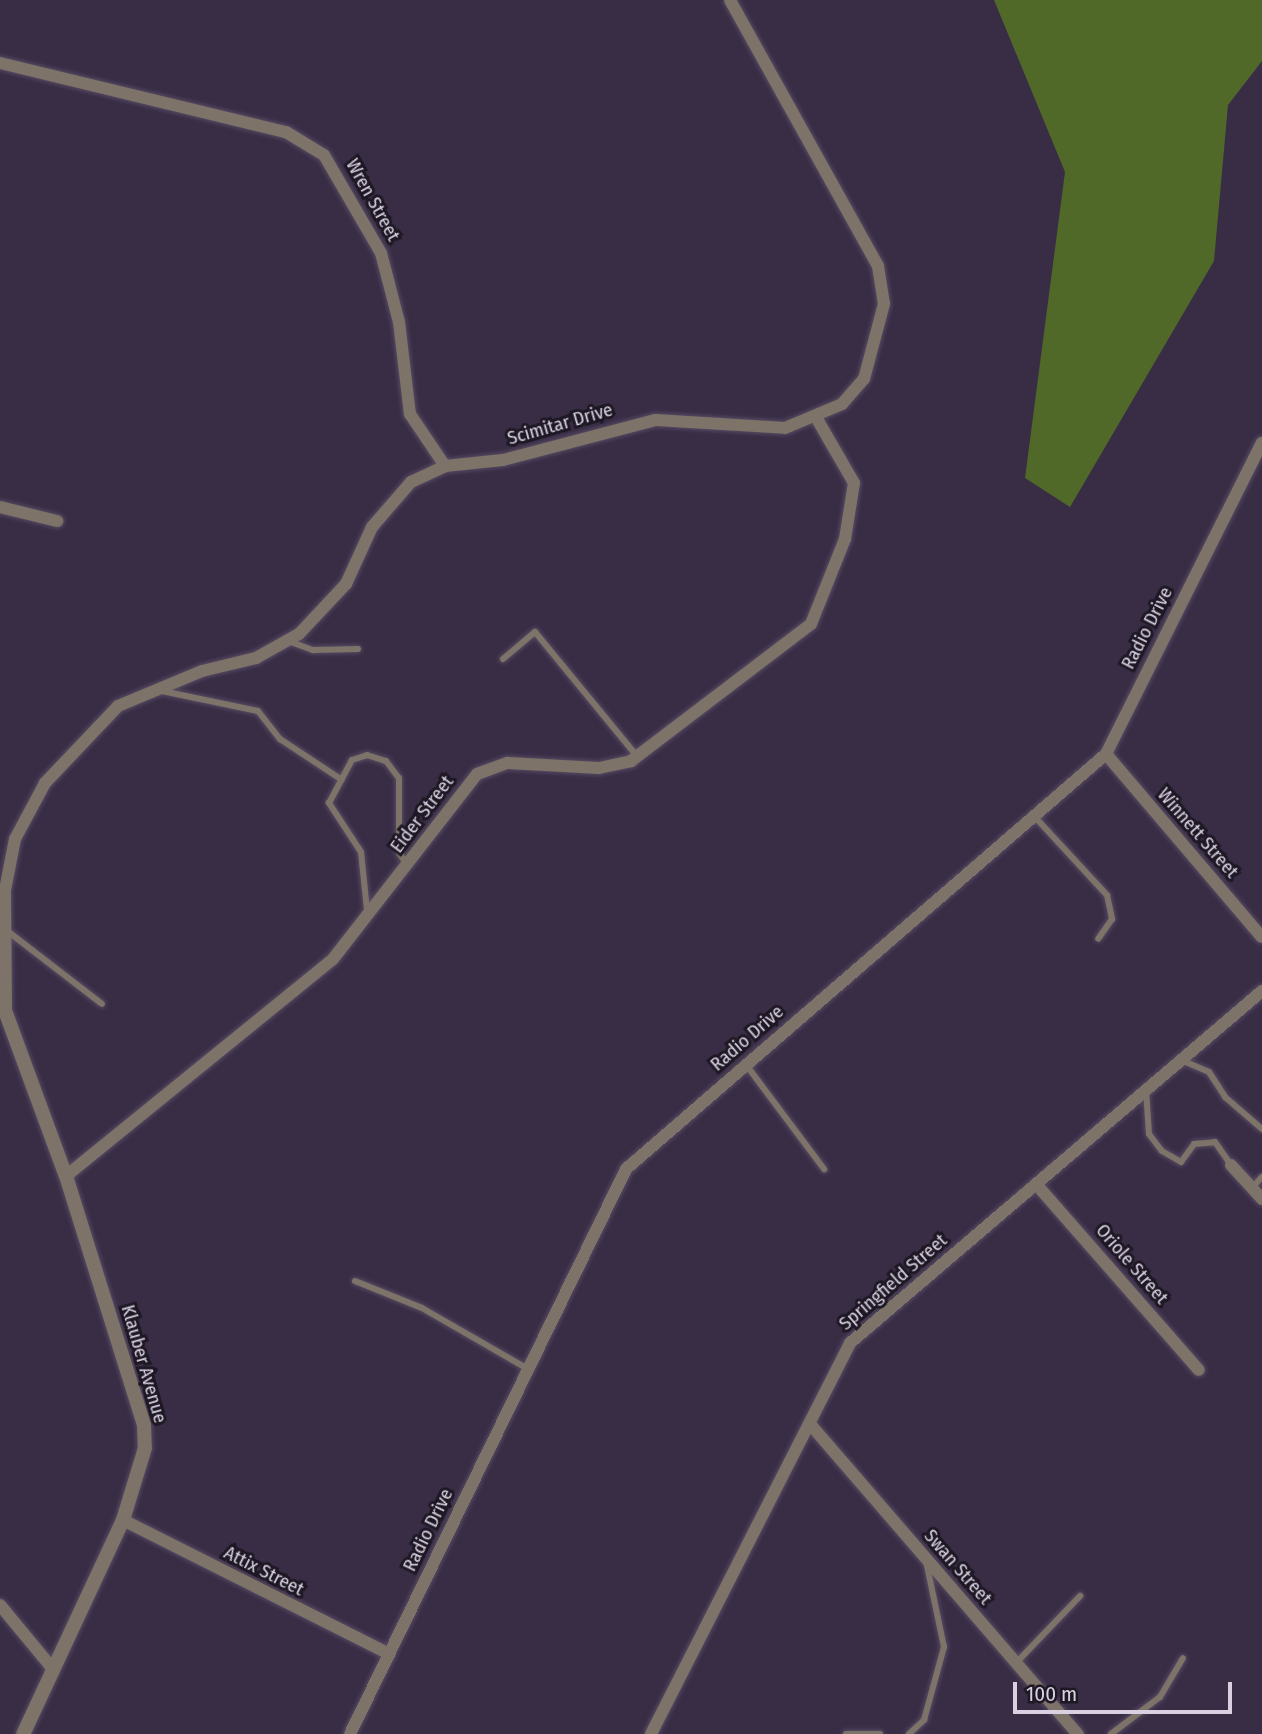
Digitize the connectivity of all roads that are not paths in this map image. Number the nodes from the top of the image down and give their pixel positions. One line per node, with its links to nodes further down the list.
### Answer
1 (730, 0): 3 (street, Scimitar Drive)
2 (0, 63): 5 (street, Wren Street)
3 (817, 419): 5 (street, Scimitar Drive); 13 (street, Eider Street)
4 (1262, 443): 12 (street, Radio Drive)
5 (445, 466): 8 (street, Scimitar Drive)
6 (0, 508): 7 (street)
7 (57, 521)
8 (286, 641): 9 (lane); 11 (street, Scimitar Drive)
9 (358, 649)
10 (503, 659): 13 (lane)
11 (153, 689): 14 (lane); 18 (street, Scimitar Drive)
12 (1106, 754): 15 (street, Radio Drive); 19 (street, Winnett Street)
13 (638, 757): 16 (street, Eider Street)
14 (342, 780): 16 (lane); 17 (lane)
15 (1034, 816): 20 (lane); 26 (street, Radio Drive)
16 (407, 865): 17 (street, Eider Street)
17 (368, 917): 31 (street, Eider Street)
18 (2, 927): 23 (lane); 24 (street, Scimitar Drive)
19 (1262, 937)
20 (1098, 939)
21 (1262, 991): 25 (street, Springfield Street)
22 (0, 997): 24 (street, Klauber Avenue)
23 (102, 1004)
24 (12, 1027): 31 (street, Klauber Avenue)
25 (1181, 1060): 27 (street, Springfield Street); 28 (lane)
26 (746, 1064): 30 (lane); 37 (street, Radio Drive)
27 (1146, 1090): 29 (lane); 33 (street, Springfield Street)
28 (1262, 1129)
29 (1231, 1165): 34 (street)
30 (824, 1169)
31 (66, 1176): 40 (street, Klauber Avenue)
32 (1262, 1177): 34 (lane)
33 (1035, 1184): 38 (street, Oriole Street); 39 (street, Springfield Street)
34 (1252, 1188): 35 (street)
35 (1262, 1199)
36 (355, 1281): 37 (lane)
37 (528, 1369): 44 (street, Radio Drive)
38 (1199, 1370)
39 (810, 1424): 41 (street, Swan Street); 50 (street, Springfield Street)
40 (123, 1520): 44 (street, Attix Street); 47 (street, Klauber Avenue)
41 (925, 1559): 46 (street, Swan Street); 53 (lane)
42 (1080, 1596): 46 (lane)
43 (0, 1605): 47 (street)
44 (389, 1654): 49 (street, Radio Drive)
45 (1183, 1658): 55 (lane)
46 (1016, 1663): 54 (street, Swan Street)
47 (53, 1669): 48 (street, Klauber Avenue)
48 (23, 1734)
49 (350, 1734)
50 (651, 1734)
51 (846, 1734): 52 (lane)
52 (880, 1734)
53 (909, 1734)
54 (1078, 1734)
55 (1111, 1734)

